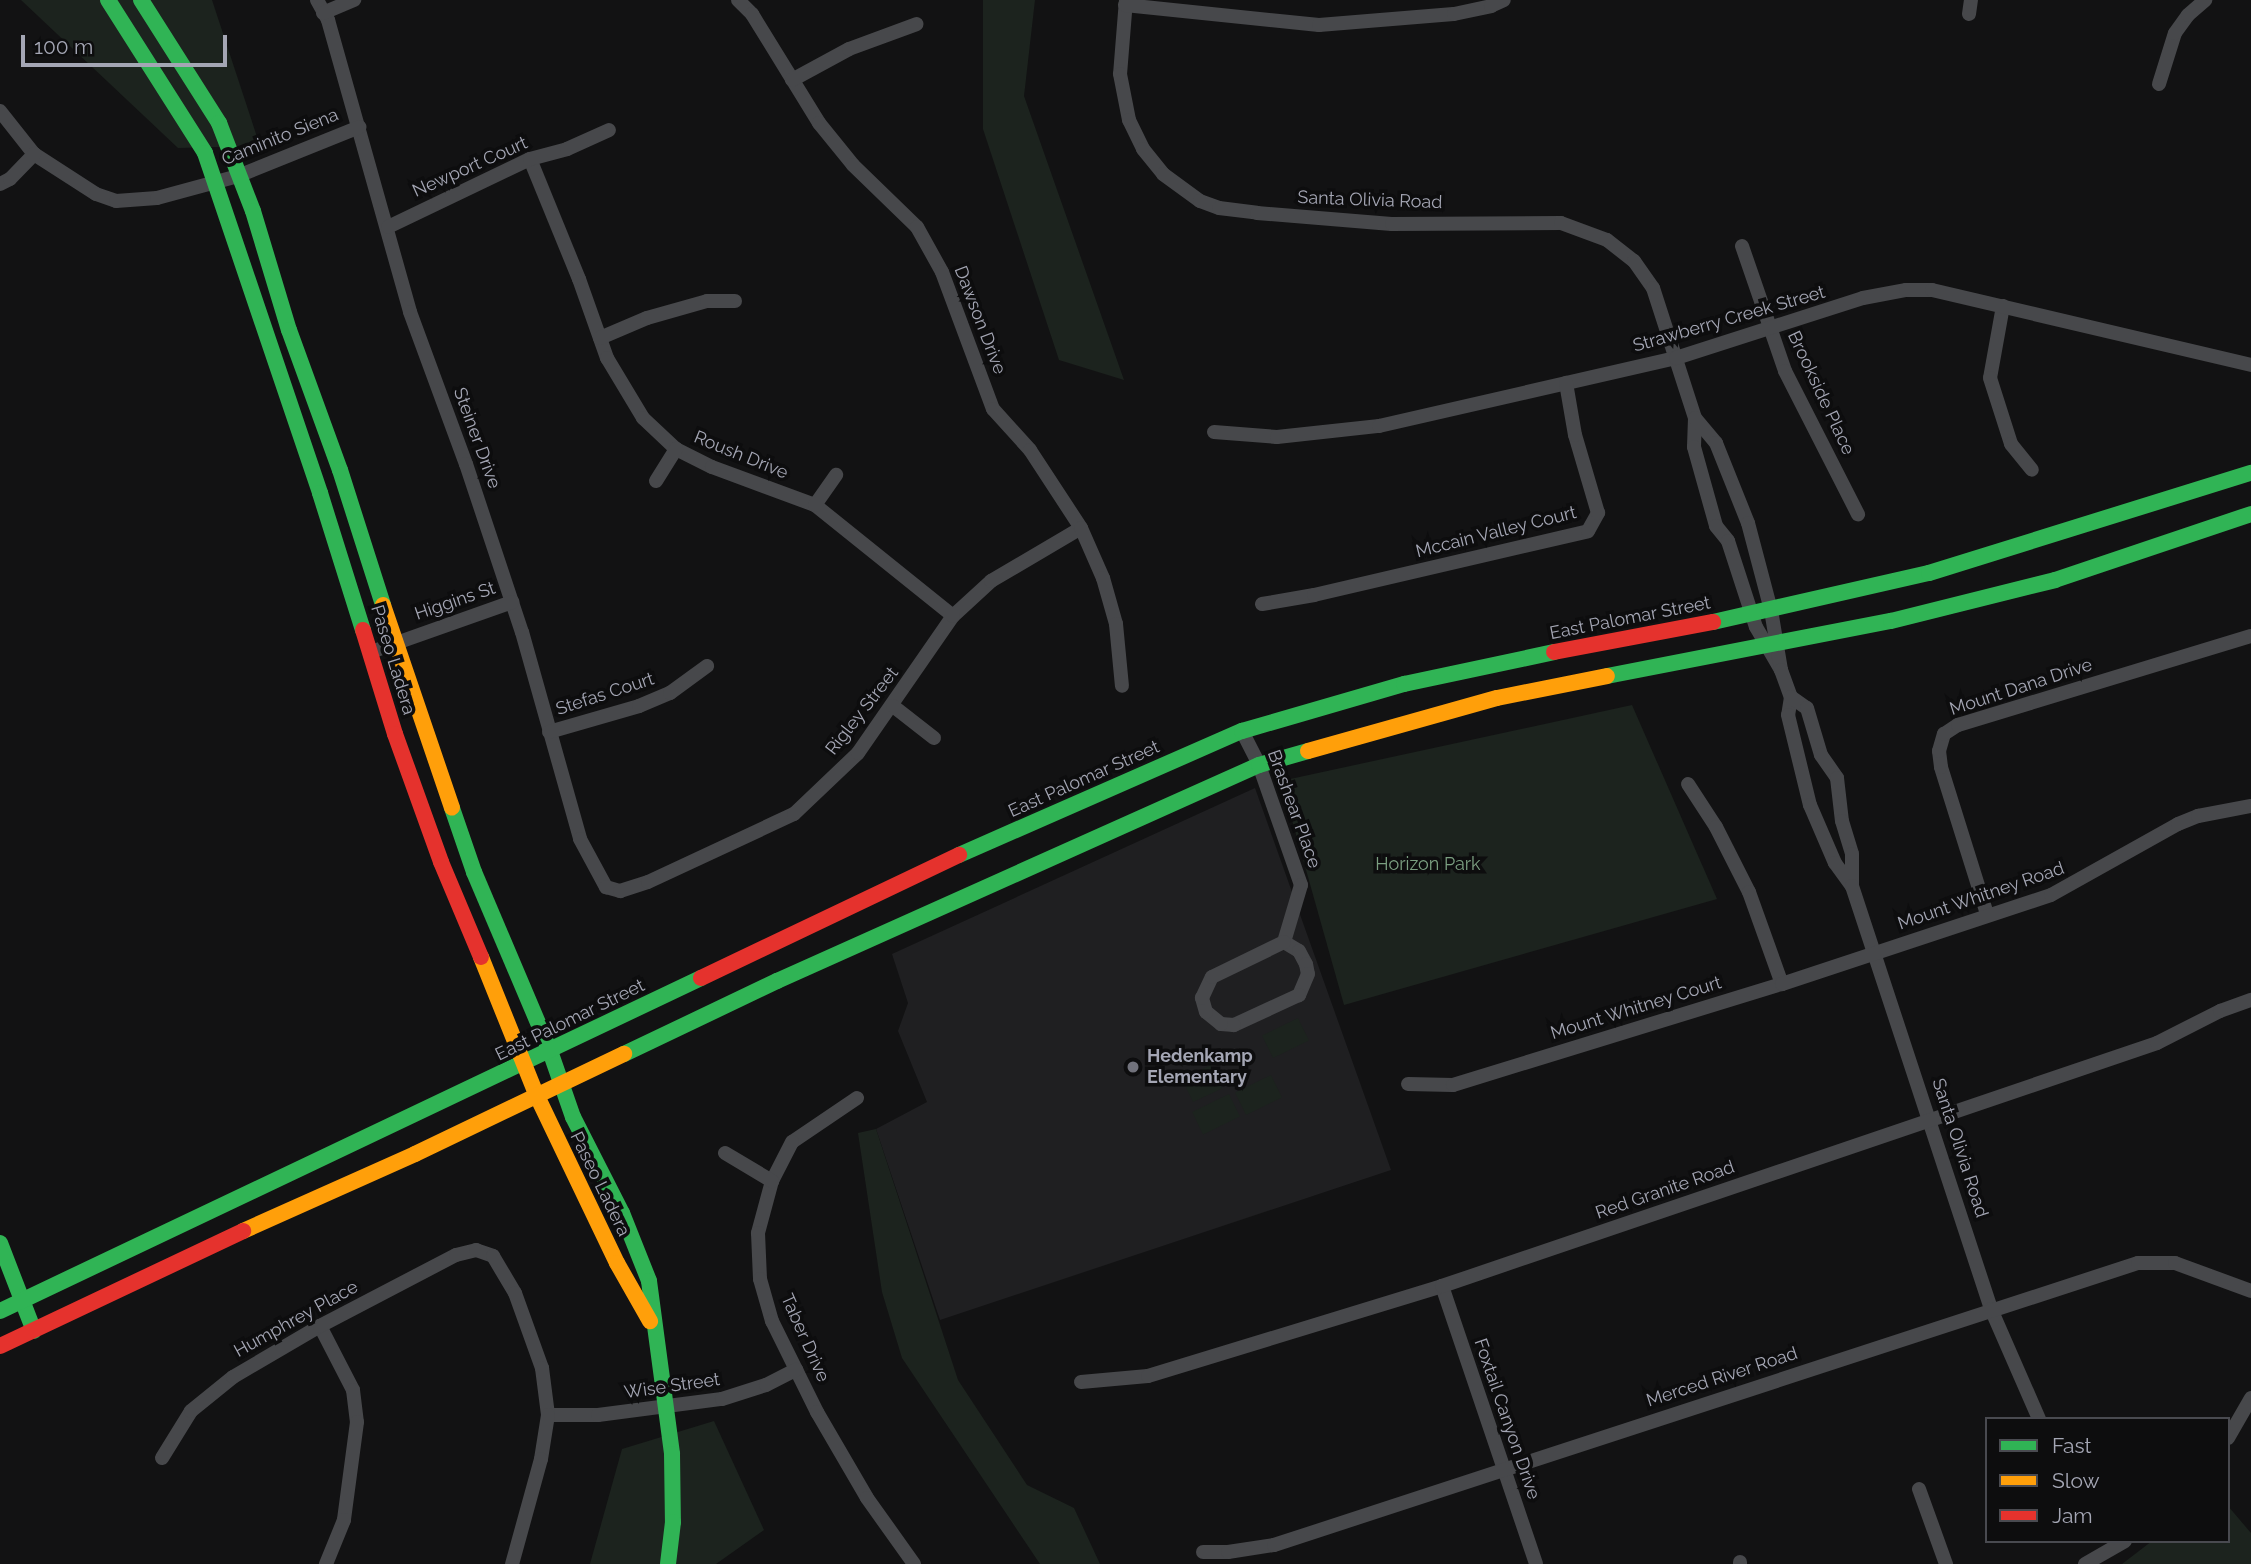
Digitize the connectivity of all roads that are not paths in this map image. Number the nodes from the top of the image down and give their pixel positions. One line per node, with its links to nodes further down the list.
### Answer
1 (108, 0): 18 (main road, Paseo Ladera)
2 (141, 0): 17 (main road, Paseo Ladera)
3 (354, 0): 8 (street)
4 (738, 0): 10 (street, Dawson Drive)
5 (1504, 0): 7 (street)
6 (2205, 0): 11 (street)
7 (1126, 2): 26 (street, Santa Olivia Road)
8 (320, 7): 13 (street, Steiner Drive)
9 (917, 24): 10 (street)
10 (792, 80): 39 (street, Dawson Drive)
11 (2159, 84)
12 (0, 111): 15 (street)
13 (359, 127): 17 (street, Caminito Siena); 20 (street, Steiner Drive)
14 (609, 130): 16 (street, Newport Court)
15 (34, 155): 18 (street, Caminito Siena); 19 (street)
16 (530, 159): 20 (street, Newport Court); 25 (street, Roush Drive)
17 (238, 176): 18 (street, Caminito Siena); 46 (main road, Paseo Ladera)
18 (216, 182): 48 (main road, Paseo Ladera)
19 (0, 184)
20 (388, 227): 40 (street, Steiner Drive)
21 (1742, 246): 24 (street, Brookside Place)
22 (735, 302): 25 (street)
23 (2003, 306): 24 (street, Strawberry Creek Street); 27 (street, Strawberry Creek Street); 32 (street)
24 (1770, 331): 26 (street, Strawberry Creek Street); 37 (street, Brookside Place)
25 (600, 338): 31 (street, Roush Drive)
26 (1676, 358): 28 (street, Strawberry Creek Street); 29 (street, Santa Olivia Road)
27 (2251, 365)
28 (1566, 383): 30 (street, Strawberry Creek Street); 41 (street, Mccain Valley Court)
29 (1695, 418): 42 (street, Santa Olivia Road); 43 (street, Santa Olivia Road)
30 (1214, 432)
31 (676, 449): 35 (street); 36 (street, Roush Drive)
32 (2032, 470)
33 (2251, 473): 42 (main road, East Palomar Street)
34 (835, 475): 36 (street)
35 (656, 481)
36 (815, 505): 44 (street, Roush Drive)
37 (1858, 514)
38 (2251, 514): 47 (main road)
39 (1081, 528): 44 (street, Rigley Street); 50 (street, Dawson Drive)
40 (512, 602): 46 (street, Higgins St); 54 (street, Steiner Drive)
41 (1262, 604)
42 (1772, 610): 43 (main road, East Palomar Street); 47 (street, Santa Olivia Road)
43 (1751, 615): 47 (street, Santa Olivia Road); 53 (main road, East Palomar Street)
44 (953, 616): 52 (street, Rigley Street)
45 (2251, 636): 61 (street, Mount Dana Drive)
46 (396, 642): 48 (street, Higgins St); 66 (main road, Paseo Ladera)
47 (1771, 644): 51 (street, Santa Olivia Road); 56 (main road)
48 (371, 652): 67 (main road, Paseo Ladera)
49 (707, 666): 54 (street, Stefas Court)
50 (1122, 686)
51 (1791, 697): 59 (street, Santa Olivia Road); 59 (street, Santa Olivia Road)
52 (893, 706): 55 (street); 60 (street, Rigley Street)
53 (1242, 731): 56 (street, Brashear Place); 66 (main road, East Palomar Street)
54 (549, 732): 60 (street, Steiner Drive)
55 (934, 738)
56 (1259, 765): 62 (street, Brashear Place); 69 (main road)
57 (1688, 784): 64 (street)
58 (2251, 806): 61 (street, Mount Whitney Road)
59 (1852, 886): 63 (street, Santa Olivia Road)
60 (606, 887)
61 (1987, 914): 63 (street, Mount Whitney Road)
62 (1284, 942): 62 (street)
63 (1873, 953): 64 (street, Mount Whitney Court); 72 (street, Santa Olivia Road)
64 (1782, 984): 68 (street, Mount Whitney Court)
65 (2251, 1000): 72 (street, Red Granite Road)
66 (550, 1051): 67 (main road, East Palomar Street); 69 (main road, Paseo Ladera)
67 (525, 1063): 70 (main road, Paseo Ladera); 78 (main road, East Palomar Street)
68 (1408, 1084)
69 (560, 1086): 70 (main road); 82 (main road, Paseo Ladera)
70 (537, 1096): 82 (main road, Paseo Ladera); 83 (main road)
71 (857, 1098): 74 (street, Taber Drive)
72 (1931, 1120): 76 (street, Red Granite Road); 79 (street, Santa Olivia Road)
73 (725, 1153): 74 (street)
74 (772, 1181): 85 (street, Taber Drive)
75 (0, 1243): 78 (main road)
76 (1442, 1286): 86 (street, Red Granite Road); 93 (street, Foxtail Canyon Drive)
77 (2251, 1291): 79 (street, Merced River Road)
78 (23, 1300): 80 (main road, East Palomar Street); 83 (main road)
79 (1991, 1309): 90 (street, Santa Olivia Road); 93 (street, Merced River Road)
80 (0, 1311)
81 (320, 1325): 89 (street, Humphrey Place); 92 (street, Humphrey Place); 97 (street)
82 (654, 1328): 88 (main road, Paseo Ladera)
83 (34, 1331): 84 (main road)
84 (0, 1346)
85 (796, 1370): 88 (street, Wise Street); 100 (street, Taber Drive)
86 (1082, 1382)
87 (2251, 1398): 91 (street)
88 (666, 1406): 89 (street, Wise Street); 99 (main road, Paseo Ladera)
89 (548, 1415): 98 (street)
90 (2038, 1417)
91 (2230, 1435)
92 (162, 1458)
93 (1504, 1468): 96 (street, Merced River Road); 101 (street, Foxtail Canyon Drive)
94 (1919, 1489): 102 (street)
95 (2119, 1543): 103 (street)
96 (1203, 1552)
97 (326, 1564)
98 (512, 1564)
99 (668, 1564)
100 (914, 1564)
101 (1536, 1564)
102 (1945, 1564)
103 (2085, 1564)

